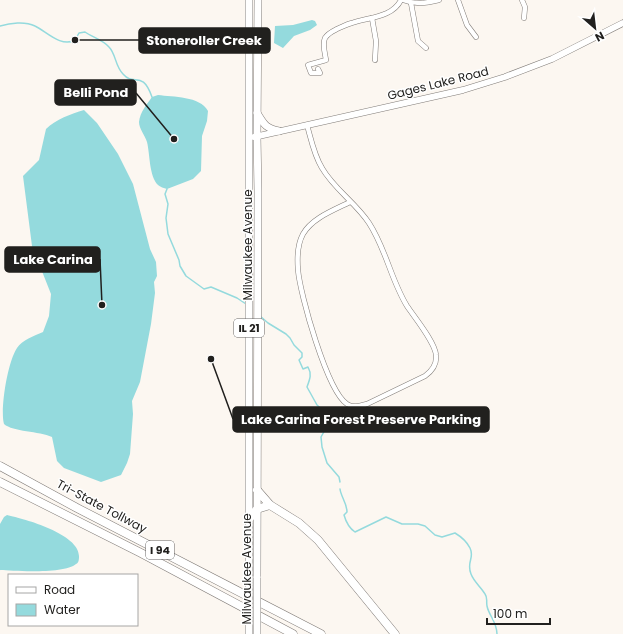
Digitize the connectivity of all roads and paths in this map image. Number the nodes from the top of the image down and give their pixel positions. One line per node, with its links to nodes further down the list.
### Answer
1 (249, 0): 18 (main road, Milwaukee Avenue / IL 21)
2 (258, 0): 15 (main road, Milwaukee Avenue / IL 21)
3 (402, 0): 7 (street); 8 (street)
4 (440, 0): 7 (street)
5 (458, 0): 11 (street)
6 (522, 0): 9 (street)
7 (411, 3): 12 (street)
8 (372, 18): 13 (street); 14 (street)
9 (524, 18)
10 (623, 23): 16 (street, Gages Lake Road)
11 (476, 37)
12 (426, 48)
13 (375, 60)
14 (318, 69)
15 (257, 112): 17 (main road); 18 (main road, Milwaukee Avenue / IL 21)
16 (307, 125): 17 (street, Gages Lake Road); 19 (street)
17 (279, 131): 18 (street, Gages Lake Road)
18 (253, 137): 22 (main road, Milwaukee Avenue / IL 21); 25 (main road, Milwaukee Avenue / IL 21)
19 (350, 202): 19 (street)
20 (0, 466): 29 (highway, Tri-State Tollway / I 94)
21 (0, 482): 28 (highway, Tri-State Tollway / I 94)
22 (257, 490): 23 (highway); 24 (main road, Milwaukee Avenue / IL 21)
23 (270, 505): 24 (highway); 30 (highway)
24 (257, 509): 25 (highway); 27 (main road, Milwaukee Avenue / IL 21, bridge)
25 (249, 519): 26 (main road, Milwaukee Avenue / IL 21, bridge)
26 (249, 634)
27 (257, 634)
28 (293, 634)
29 (321, 634)
30 (396, 634)

